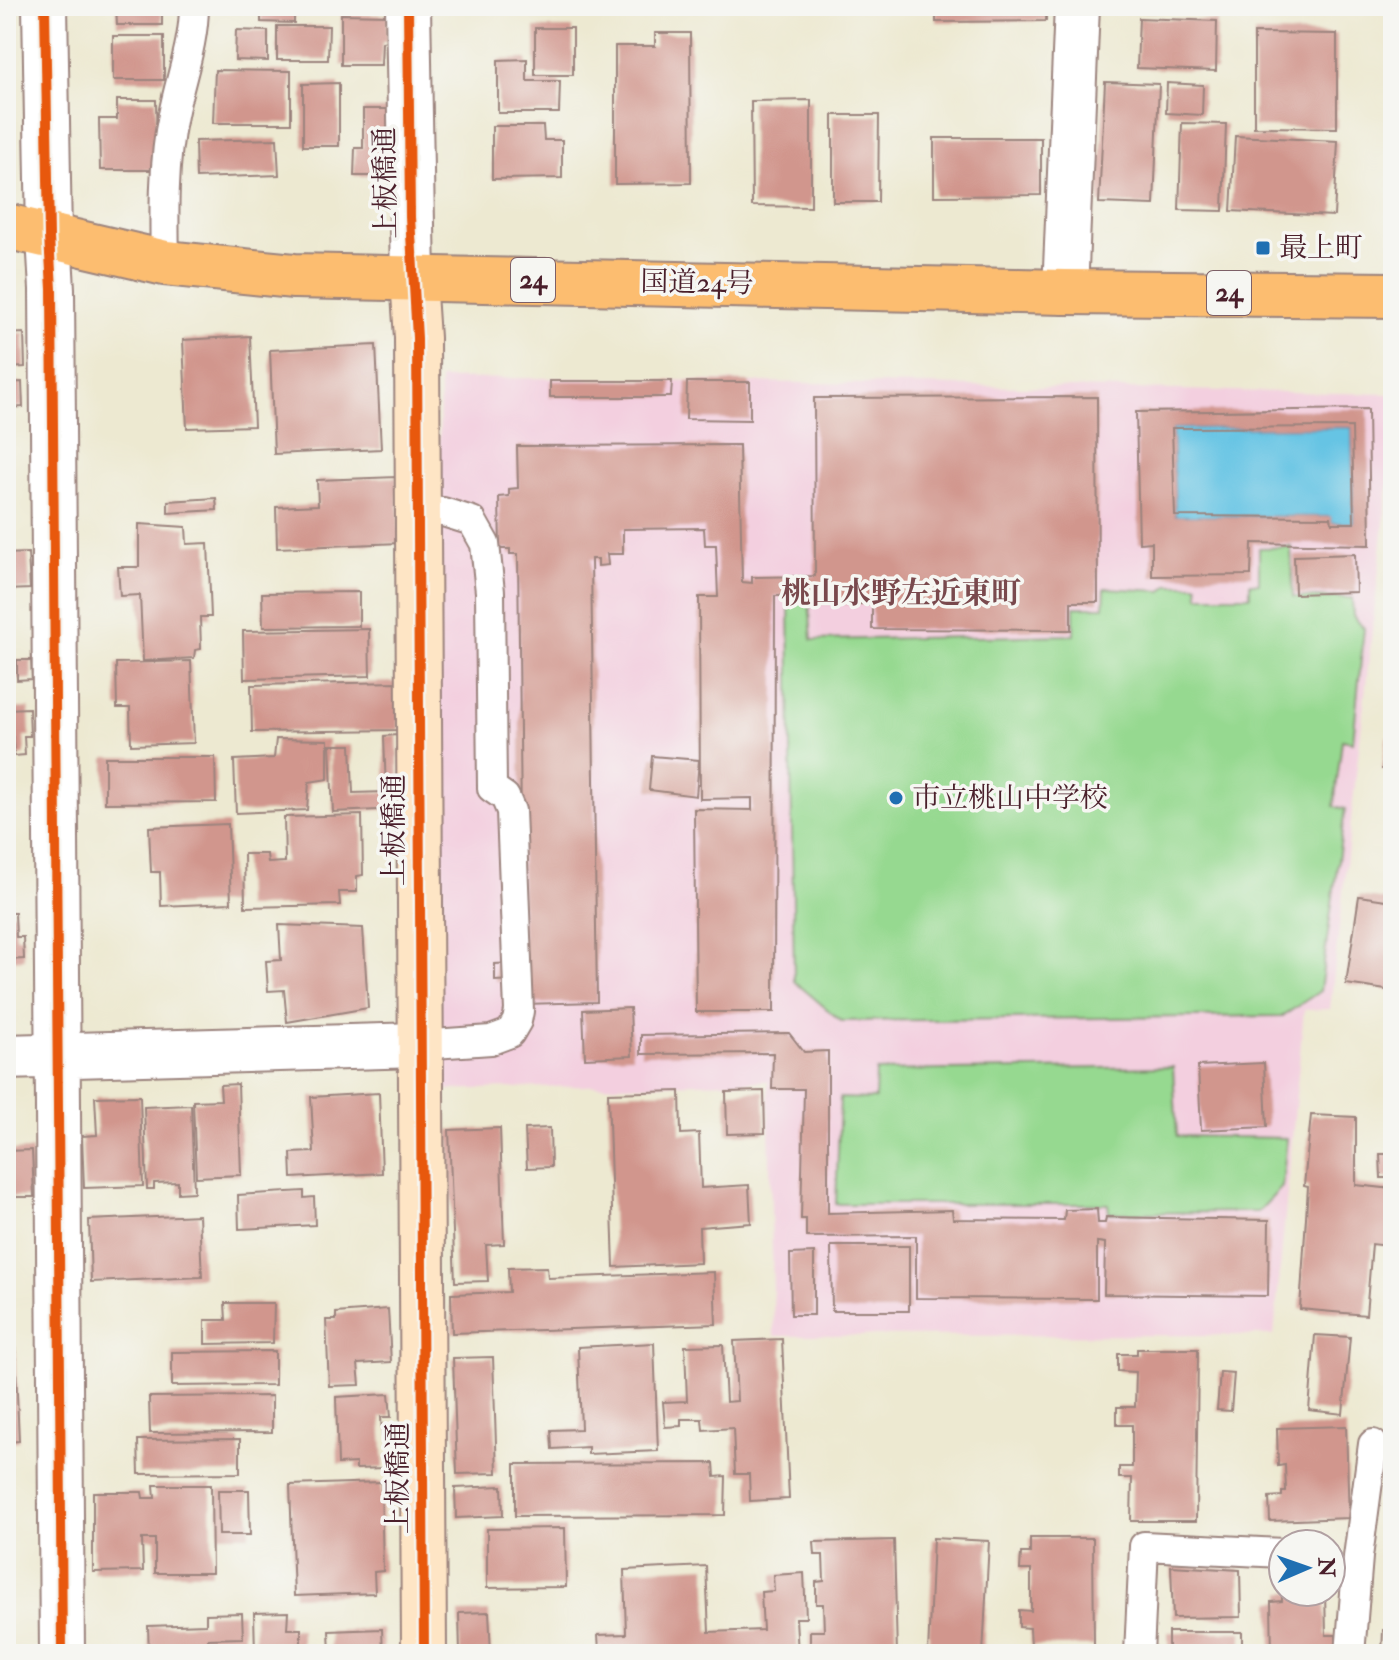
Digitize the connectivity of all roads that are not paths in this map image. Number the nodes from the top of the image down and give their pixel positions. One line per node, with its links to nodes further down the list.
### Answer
1 (45, 6): 6 (street)
2 (194, 6): 7 (lane)
3 (408, 6): 8 (street, 上板橋通)
4 (1077, 6): 9 (street)
5 (6, 226): 6 (highway, 国道24号 / 24)
6 (49, 237): 7 (highway, 国道24号 / 24); 14 (street)
7 (165, 263): 8 (highway, 国道24号 / 24)
8 (413, 279): 9 (highway, 国道24号 / 24); 11 (street, 上板橋通)
9 (1065, 292): 10 (highway, 国道24号 / 24)
10 (1393, 295)
11 (416, 511): 12 (street, 上板橋通); 12 (lane)
12 (419, 1045): 14 (street); 20 (street, 上板橋通)
13 (6, 1057): 14 (street)
14 (58, 1057): 19 (street)
15 (1373, 1444): 16 (lane)
16 (1347, 1549)
17 (1267, 1552): 21 (lane)
18 (1347, 1596): 22 (lane)
19 (62, 1654)
20 (424, 1654)
21 (1139, 1654)
22 (1350, 1654)

